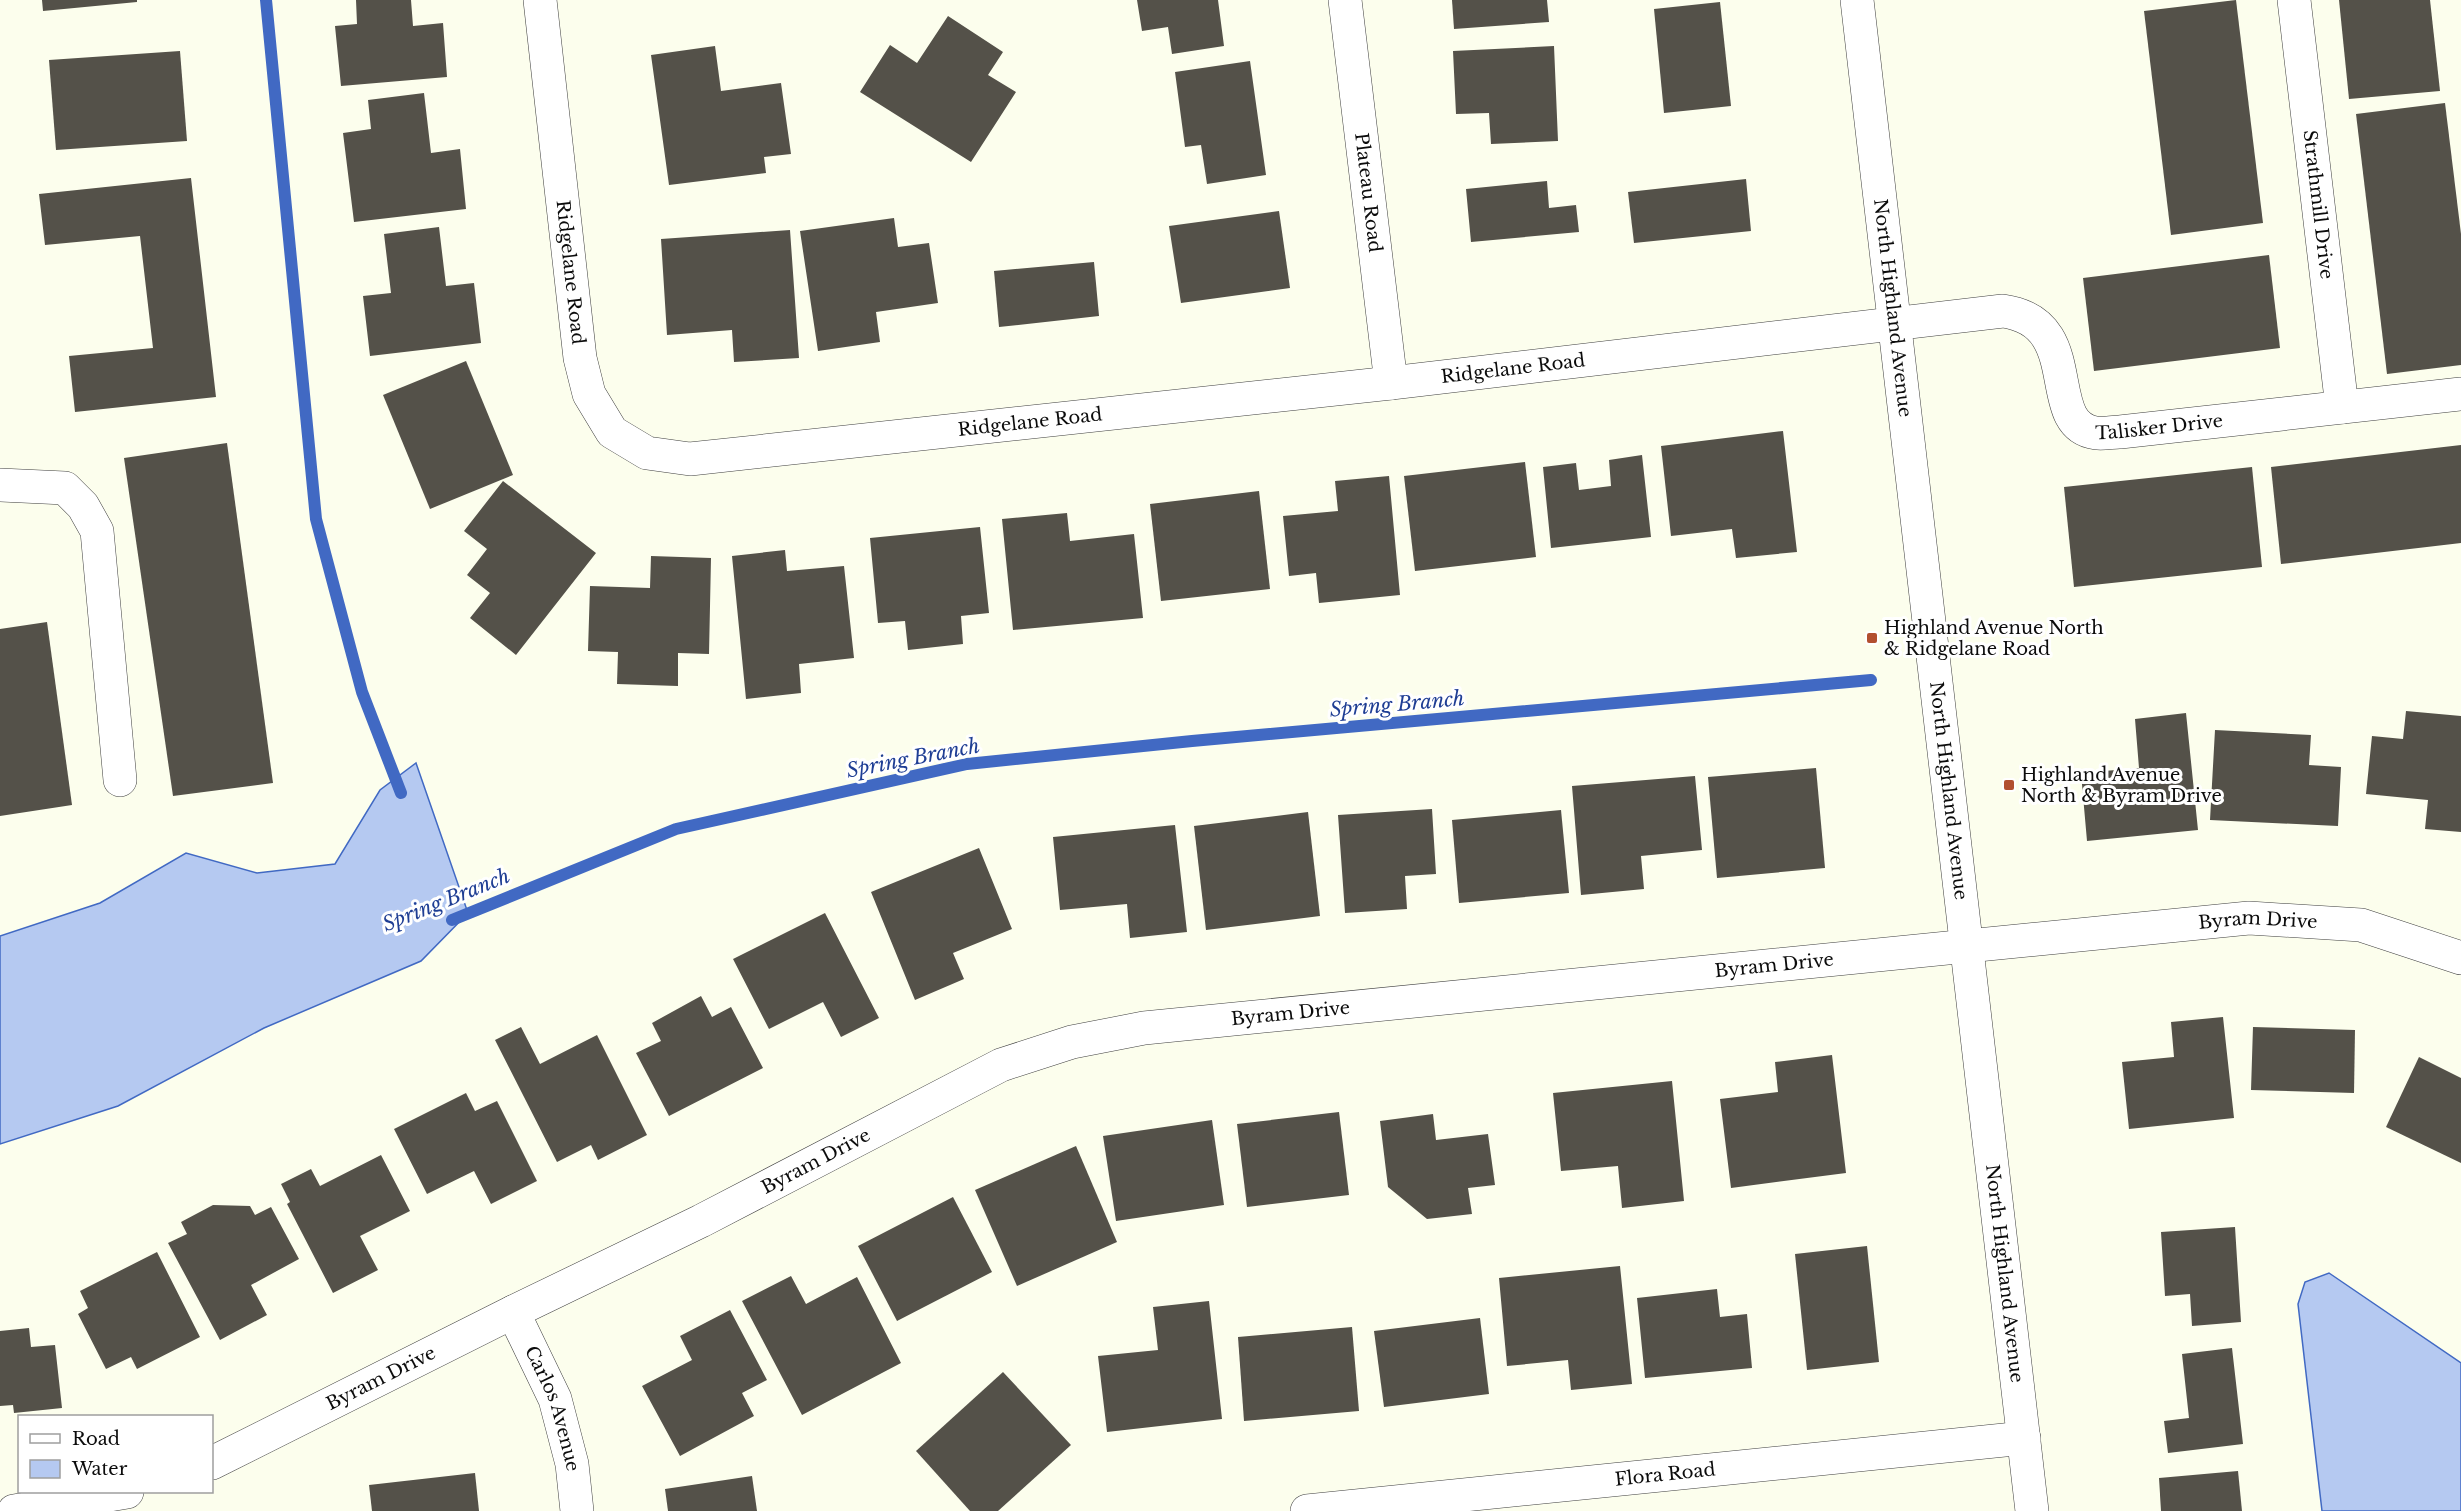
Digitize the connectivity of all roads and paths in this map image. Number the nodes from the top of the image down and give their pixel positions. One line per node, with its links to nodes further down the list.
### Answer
1 (540, 0): 6 (street, Ridgelane Road)
2 (1345, 0): 6 (street, Plateau Road)
3 (1857, 0): 5 (street, North Highland Avenue)
4 (2294, 0): 8 (street, Strathmill Drive)
5 (1894, 323): 6 (street, Ridgelane Road); 8 (street, Talisker Drive); 11 (street, North Highland Avenue)
6 (1391, 383)
7 (2461, 394): 8 (street, Talisker Drive)
8 (2342, 407)
9 (0, 485): 10 (street)
10 (120, 780)
11 (1966, 947): 12 (street, Byram Drive); 13 (street, Byram Drive); 14 (street, North Highland Avenue)
12 (2461, 958)
13 (513, 1312): 15 (street, Byram Drive); 18 (street, Carlos Avenue)
14 (2024, 1438): 19 (street, Flora Road); 20 (street, North Highland Avenue)
15 (213, 1462)
16 (112, 1500): 17 (street)
17 (15, 1511)
18 (577, 1511)
19 (1307, 1511)
20 (2032, 1511)

